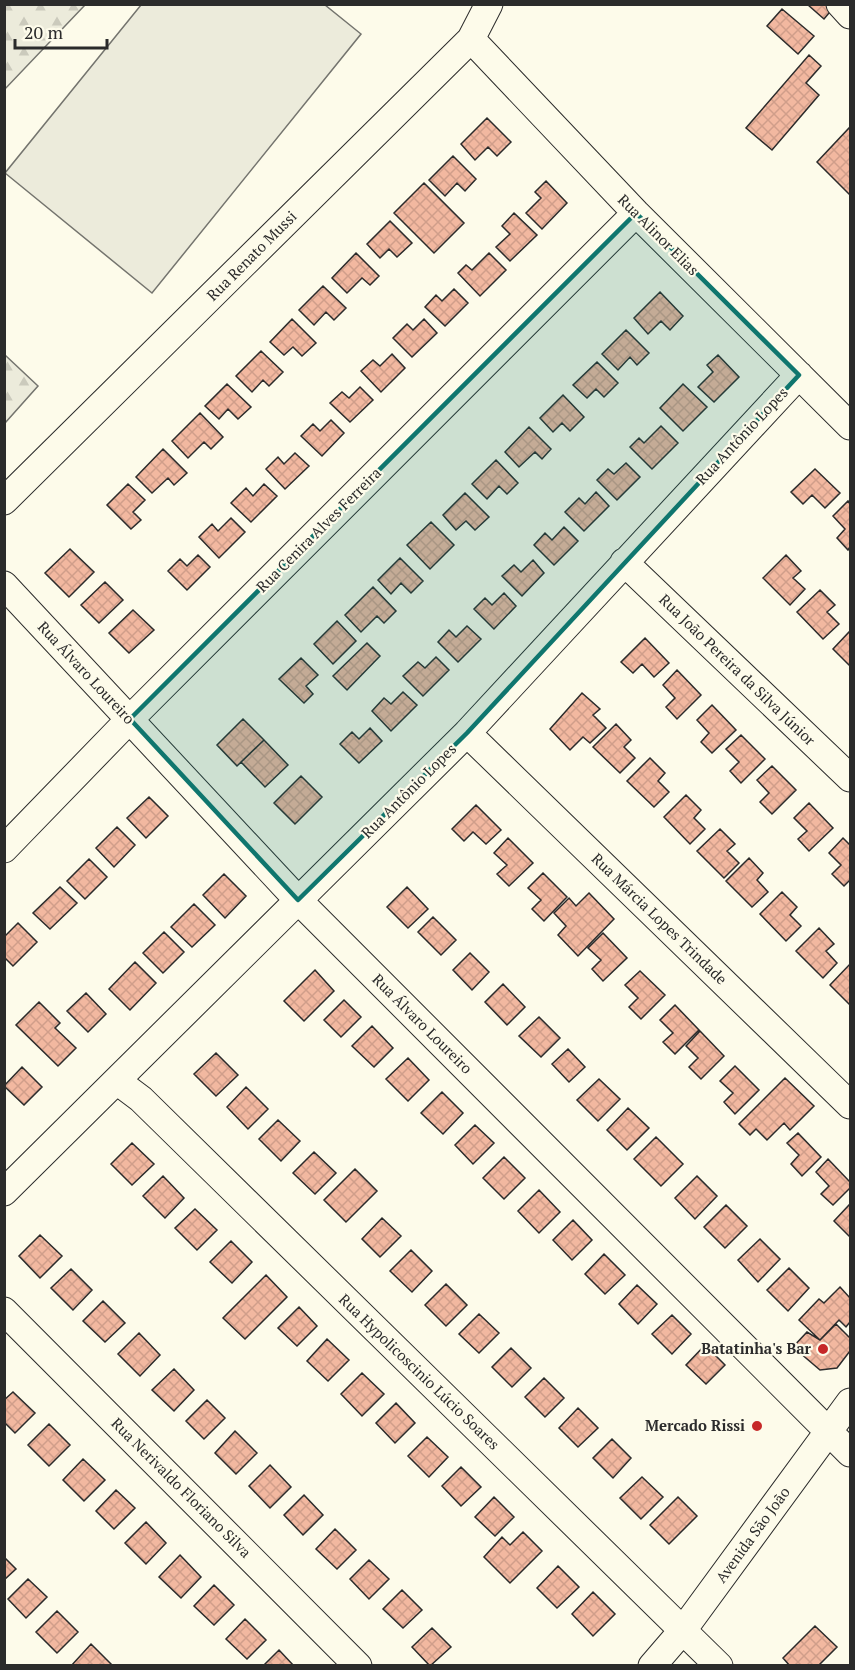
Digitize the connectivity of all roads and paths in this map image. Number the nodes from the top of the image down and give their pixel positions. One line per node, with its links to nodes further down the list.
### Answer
1 (489, 4): 4 (street, Rua Renato Mussi)
2 (840, 4): 3 (street)
3 (850, 15)
4 (471, 39): 5 (street, Rua Alinor Elias); 8 (street, Rua Renato Mussi)
5 (636, 213): 6 (street, Rua Alinor Elias); 11 (street, Rua Cenira Alves Ferreira)
6 (800, 375): 7 (street, Rua Alinor Elias); 9 (street, Rua Antônio Lopes)
7 (850, 426)
8 (4, 501)
9 (624, 562): 12 (street, Rua Antônio Lopes); 13 (street, Rua João Pereira da Silva Júnior)
10 (4, 585): 11 (street, Rua Álvaro Loureiro)
11 (130, 719): 14 (street, Rua Cenira Alves Ferreira); 15 (street, Rua Álvaro Loureiro)
12 (467, 733): 15 (street, Rua Antônio Lopes); 17 (street, Rua Márcia Lopes Trindade)
13 (850, 778)
14 (4, 849)
15 (298, 900): 16 (street, Rua Antônio Lopes); 21 (street, Rua Álvaro Loureiro)
16 (117, 1080): 18 (street, Rua Antônio Lopes); 23 (street, Rua Hypolicoscinio Lúcio Soares)
17 (850, 1105)
18 (4, 1192)
19 (4, 1311): 24 (street, Rua Nerivaldo Floriano Silva)
20 (850, 1402): 21 (street, Avenida São João)
21 (829, 1432): 22 (street, Rua Álvaro Loureiro); 23 (street, Avenida São João)
22 (850, 1453)
23 (683, 1630): 25 (street, Avenida São João); 26 (street, Rua Hypolicoscinio Lúcio Soares)
24 (358, 1665)
25 (652, 1665)
26 (718, 1665)

